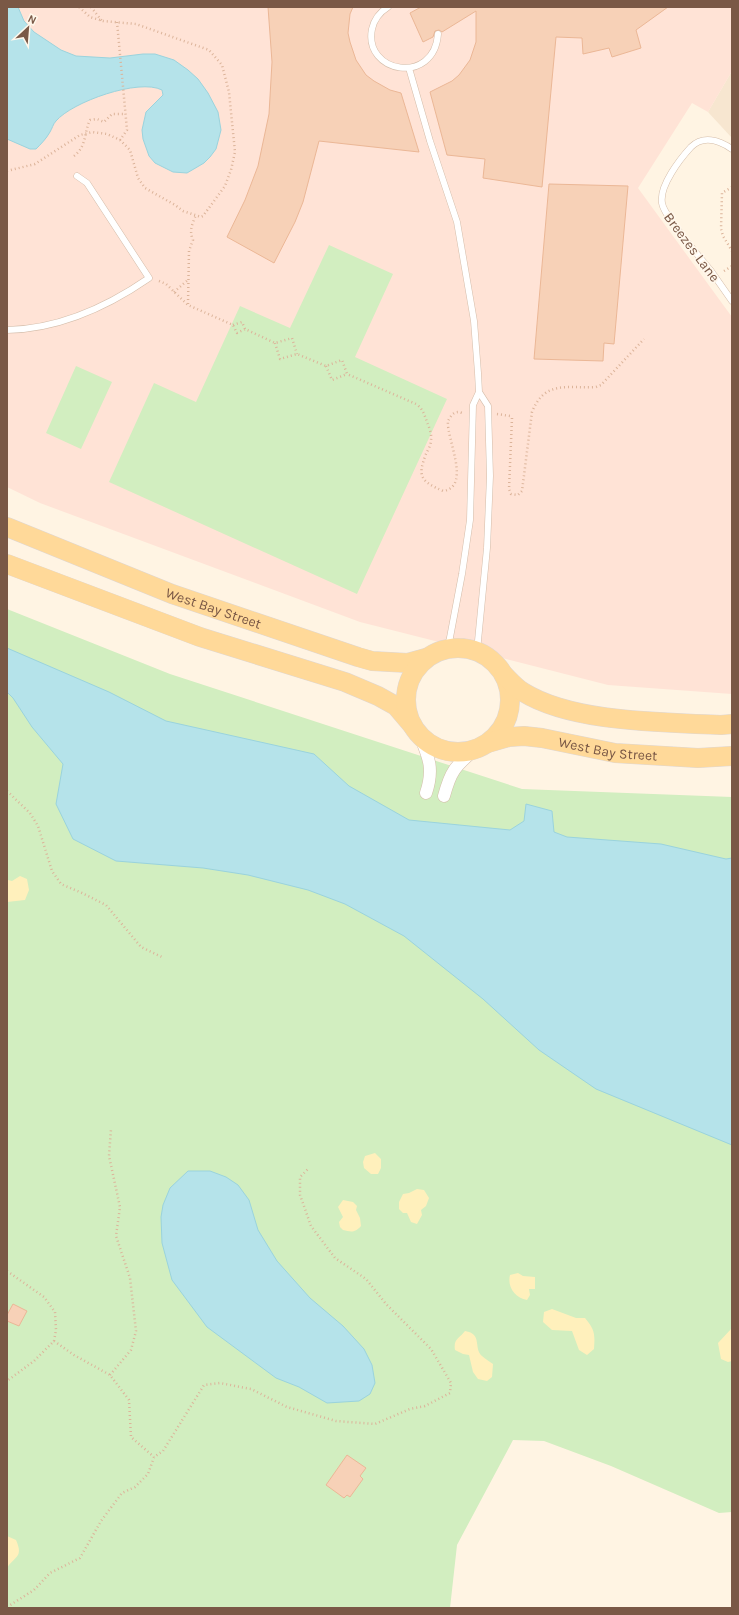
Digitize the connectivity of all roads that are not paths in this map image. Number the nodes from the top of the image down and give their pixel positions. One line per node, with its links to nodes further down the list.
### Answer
1 (388, 7): 3 (lane)
2 (438, 34): 3 (lane)
3 (410, 68): 8 (lane)
4 (732, 149): 6 (lane, Breezes Lane)
5 (76, 176): 7 (lane)
6 (732, 301)
7 (7, 330)
8 (479, 392): 11 (lane); 12 (lane)
9 (7, 527): 13 (main road, West Bay Street)
10 (7, 564): 16 (main road)
11 (448, 648): 12 (main road); 13 (main road)
12 (477, 651): 14 (main road)
13 (426, 658): 16 (main road)
14 (504, 675): 15 (main road); 17 (main road)
15 (732, 724)
16 (417, 731): 17 (main road); 19 (street)
17 (480, 747): 18 (main road, West Bay Street); 20 (street)
18 (732, 756)
19 (426, 793)
20 (444, 796)

